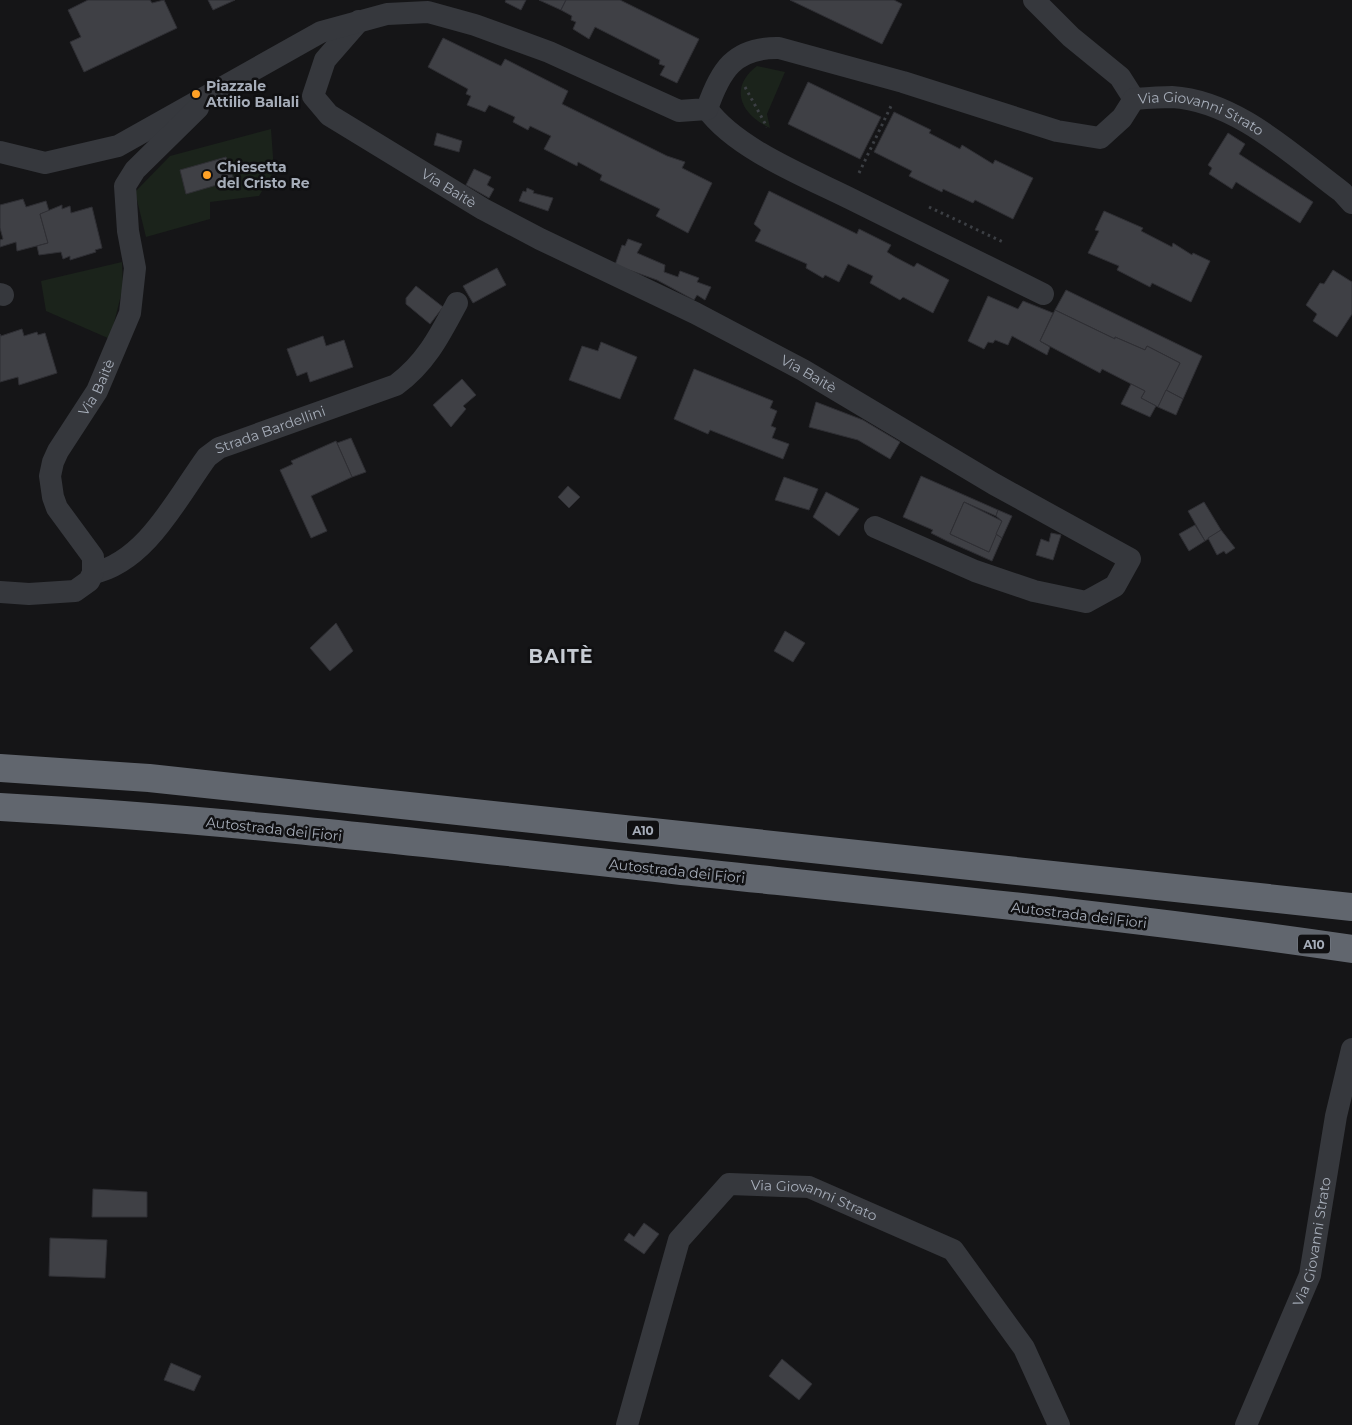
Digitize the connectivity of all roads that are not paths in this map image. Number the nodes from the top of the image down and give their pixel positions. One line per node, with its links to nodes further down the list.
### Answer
1 (1034, 0): 4 (street, Via Giovanni Strato)
2 (359, 21): 3 (street, Via Baitè); 5 (street, Via Baitè); 10 (street, Via Baitè)
3 (216, 89): 6 (street, Via Baitè); 11 (street, Via Baitè)
4 (1134, 99): 5 (street); 7 (street, Via Giovanni Strato)
5 (707, 109): 8 (street)
6 (0, 152)
7 (1352, 203)
8 (1042, 294)
9 (457, 303): 11 (street, Strada Bardellini)
10 (875, 527)
11 (93, 573): 12 (street)
12 (0, 592)
13 (0, 768): 15 (highway, A10)
14 (0, 807): 16 (highway, Autostrada dei Fiori / A10)
15 (1352, 907)
16 (1352, 949)
17 (1352, 1049): 20 (street, Via Giovanni Strato)
18 (627, 1425): 19 (street, Via Giovanni Strato)
19 (1059, 1425)
20 (1246, 1425)

